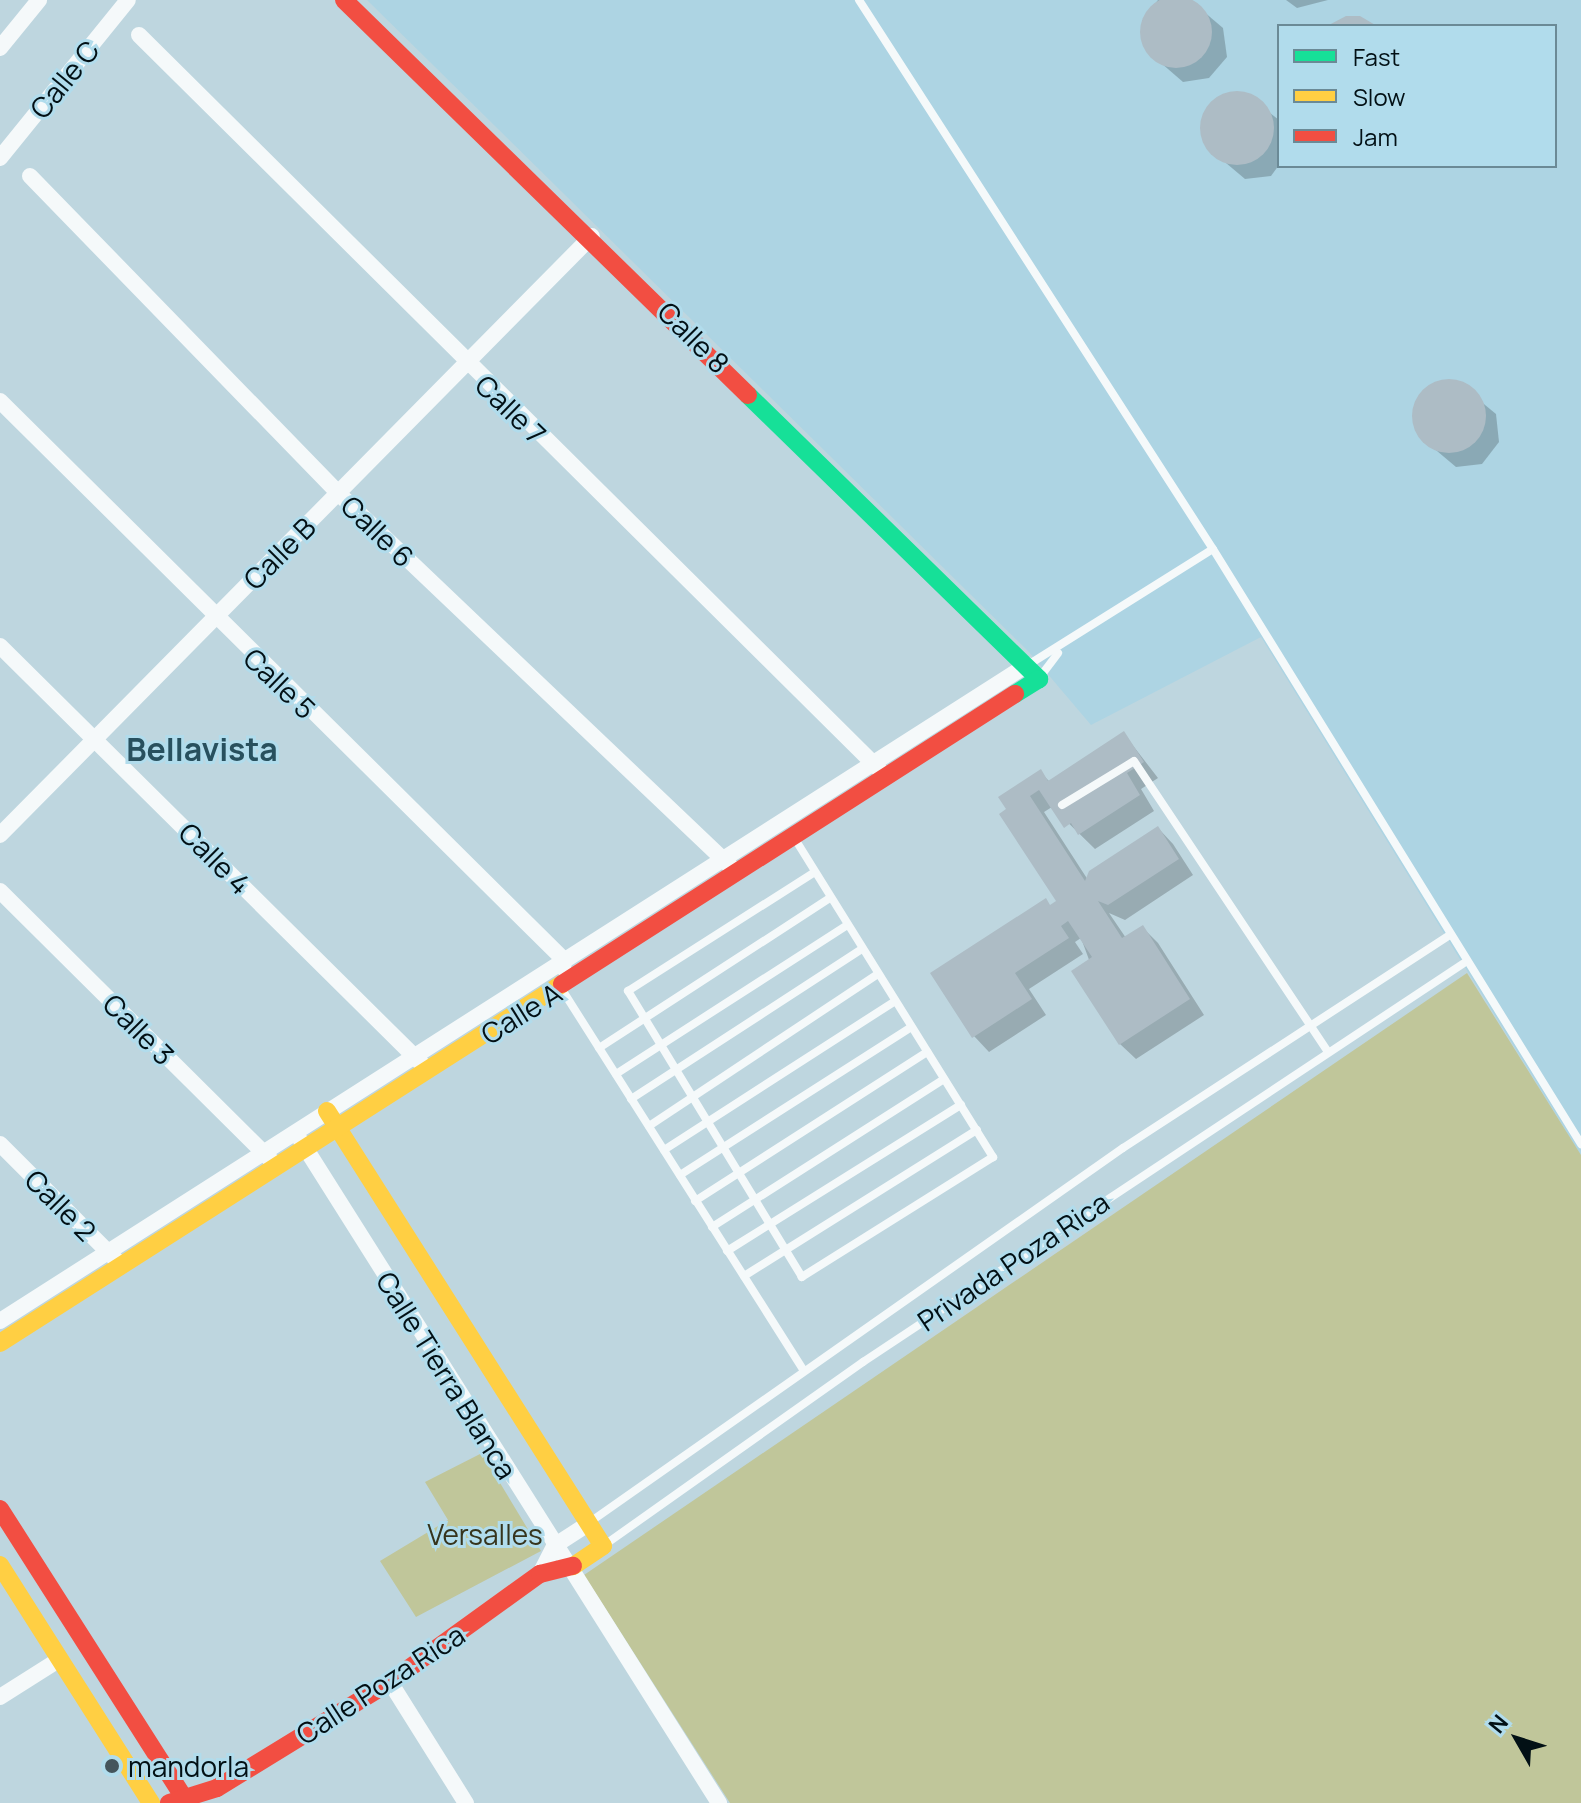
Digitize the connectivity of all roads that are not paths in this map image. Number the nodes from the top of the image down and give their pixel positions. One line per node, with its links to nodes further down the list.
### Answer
1 (39, 0): 6 (street)
2 (128, 0): 7 (street, Calle C)
3 (344, 0): 9 (street, Calle 8)
4 (859, 0): 13 (lane)
5 (139, 35): 10 (street, Calle 7)
6 (0, 48)
7 (0, 158)
8 (30, 176): 12 (street, Calle 6)
9 (592, 236): 10 (street, Calle B); 17 (street, Calle 8)
10 (465, 365): 12 (street, Calle B); 19 (street, Calle 7)
11 (0, 401): 14 (street, Calle 5)
12 (338, 493): 14 (street, Calle B); 23 (street, Calle 6)
13 (1213, 549): 16 (lane); 29 (lane)
14 (214, 619): 18 (street, Calle B); 31 (street, Calle 5)
15 (0, 646): 18 (street, Calle 4)
16 (1059, 652): 17 (lane); 17 (lane)
17 (1033, 672): 19 (street, Calle A)
18 (95, 740): 22 (street, Calle B); 43 (street, Calle 4)
19 (881, 771): 21 (street, Calle A)
20 (1062, 805): 37 (lane)
21 (789, 829): 23 (street, Calle A); 24 (lane); 25 (street, Calle A)
22 (0, 835)
23 (723, 860): 25 (street, Calle 6); 31 (street, Calle A)
24 (813, 873): 27 (lane); 36 (lane)
25 (738, 874): 34 (street, Calle A)
26 (0, 891): 62 (street, Calle 3)
27 (830, 898): 28 (lane); 36 (lane)
28 (847, 925): 30 (lane); 39 (lane)
29 (1448, 936): 32 (lane); 37 (lane)
30 (862, 949): 33 (lane); 44 (lane)
31 (564, 960): 34 (street); 43 (street, Calle A)
32 (1464, 963): 42 (lane, Privada Poza Rica); 58 (lane)
33 (878, 974): 35 (lane); 48 (lane)
34 (561, 988): 40 (lane); 45 (street, Calle A)
35 (895, 1001): 38 (lane); 52 (lane)
36 (646, 1017): 39 (lane); 40 (lane)
37 (1312, 1025): 42 (lane); 77 (lane)
38 (911, 1027): 41 (lane); 59 (lane)
39 (662, 1044): 44 (lane); 46 (lane)
40 (599, 1048): 46 (lane)
41 (927, 1052): 47 (lane); 64 (lane)
42 (1328, 1052): 81 (lane, Privada Poza Rica)
43 (415, 1056): 45 (street, Calle 4); 51 (street, Calle A)
44 (677, 1069): 48 (lane); 49 (lane)
45 (429, 1071): 54 (street, Calle A)
46 (616, 1074): 49 (lane)
47 (944, 1079): 50 (lane); 66 (lane)
48 (693, 1097): 52 (lane); 53 (lane)
49 (631, 1099): 53 (lane)
50 (961, 1105): 55 (lane); 68 (lane)
51 (327, 1111): 54 (street, Calle Tierra Blanca); 56 (street, Calle A)
52 (708, 1121): 59 (lane); 61 (lane)
53 (649, 1126): 61 (lane)
54 (338, 1128): 60 (street, Calle A); 79 (street, Calle Tierra Blanca)
55 (977, 1130): 70 (lane); 70 (lane)
56 (296, 1132): 60 (street, Calle Tierra Blanca); 62 (street, Calle A)
57 (0, 1144): 72 (street, Calle 2)
58 (1581, 1144)
59 (724, 1148): 64 (lane); 65 (lane)
60 (305, 1149): 63 (street, Calle A); 80 (street, Calle Tierra Blanca)
61 (664, 1150): 65 (lane)
62 (264, 1153): 63 (street, Calle 3); 72 (street, Calle A)
63 (278, 1167): 73 (street, Calle A)
64 (740, 1173): 66 (lane); 67 (lane)
65 (680, 1175): 67 (lane)
66 (757, 1200): 68 (lane); 69 (lane)
67 (695, 1201): 69 (lane)
68 (770, 1225): 70 (lane); 71 (lane)
69 (712, 1227): 71 (lane)
70 (786, 1250): 74 (lane)
71 (727, 1251): 74 (lane)
72 (108, 1252): 73 (street, Calle 2); 75 (street, Calle A)
73 (123, 1266): 76 (street, Calle A)
74 (744, 1276): 77 (lane)
75 (0, 1321)
76 (0, 1343)
77 (803, 1369): 79 (lane)
78 (0, 1509): 89 (street)
79 (588, 1524): 80 (street); 81 (street, Calle Tierra Blanca)
80 (554, 1546): 83 (street, Calle Tierra Blanca); 84 (street, Calle Poza Rica)
81 (603, 1546): 83 (street, Privada Poza Rica)
82 (0, 1565): 85 (street)
83 (568, 1569): 84 (street, Calle Poza Rica); 92 (street, Calle Tierra Blanca)
84 (540, 1574): 86 (street, Calle Poza Rica)
85 (60, 1659): 87 (street); 90 (street)
86 (390, 1682): 88 (street, Calle Poza Rica); 91 (street)
87 (0, 1697)
88 (211, 1795): 89 (street, Calle Poza Rica)
89 (179, 1800)
90 (151, 1803)
91 (466, 1803)
92 (719, 1803)

